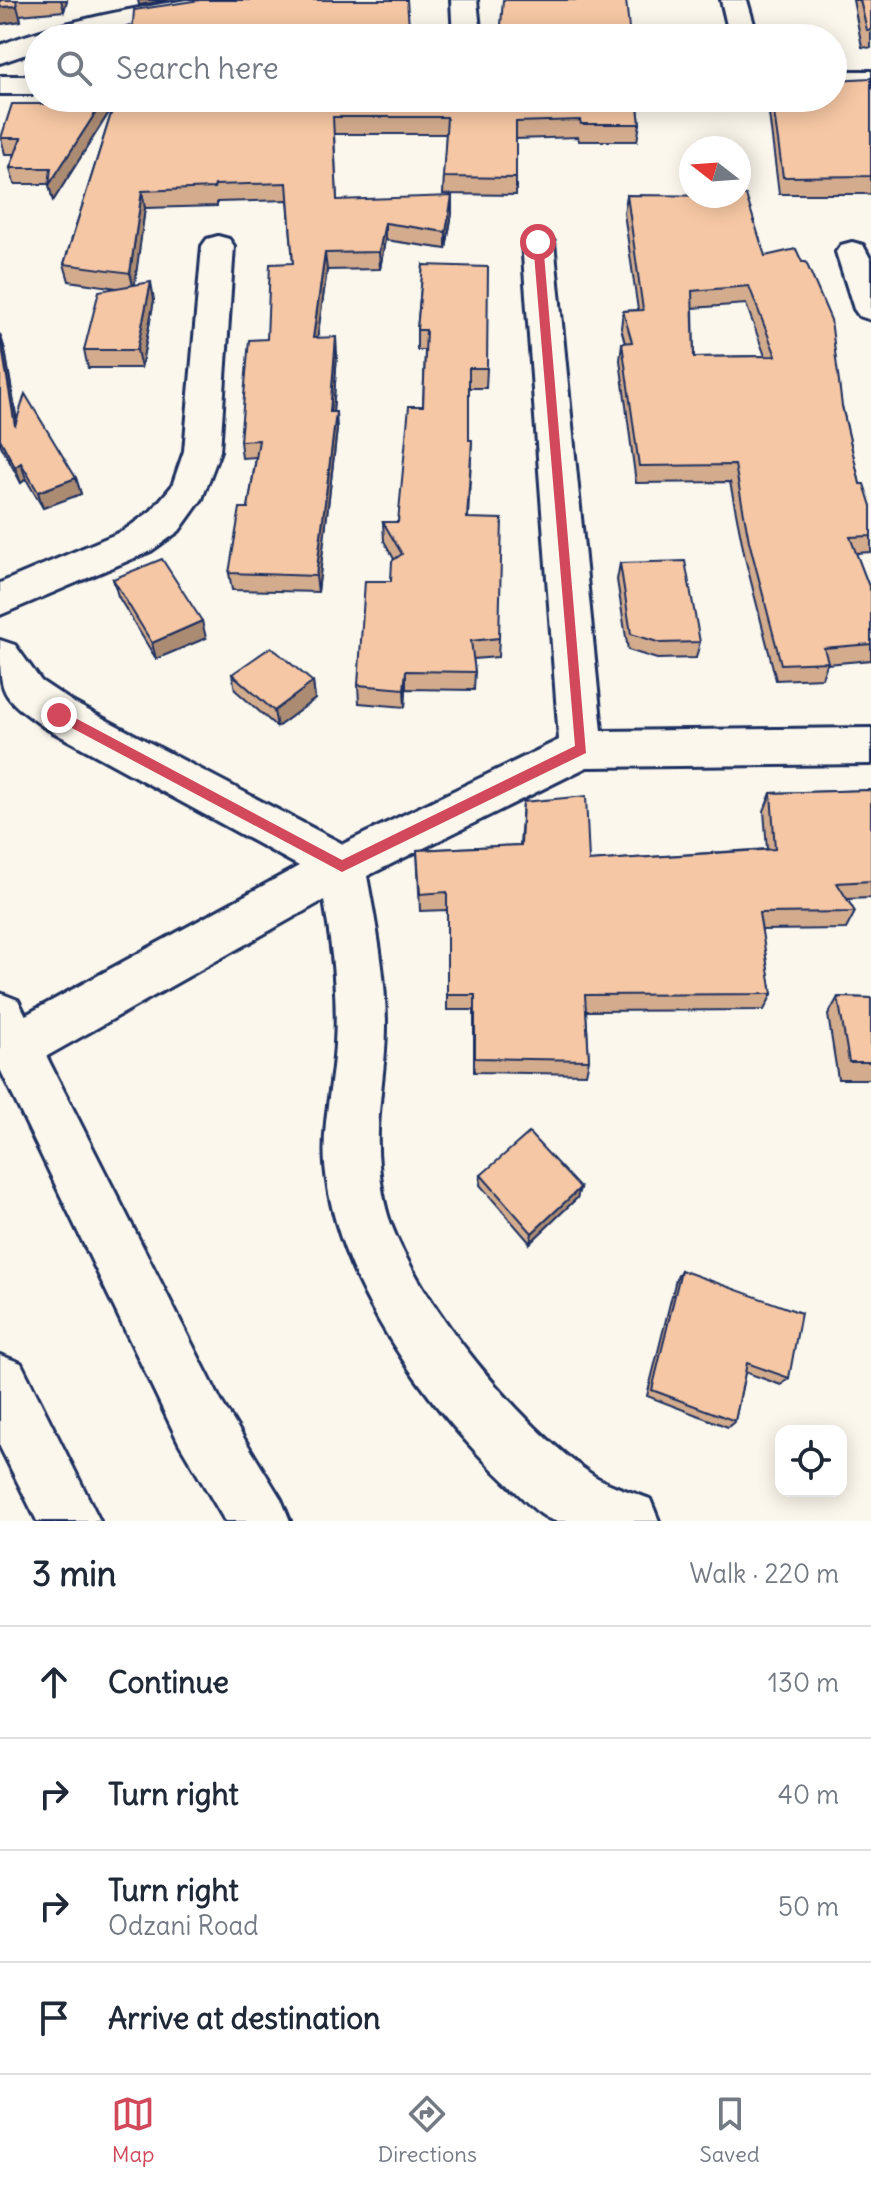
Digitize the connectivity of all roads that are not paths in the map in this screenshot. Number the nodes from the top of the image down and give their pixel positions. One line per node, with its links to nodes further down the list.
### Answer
1 (239, 0): 4 (main road)
2 (464, 0): 5 (main road)
3 (734, 0): 6 (main road)
4 (102, 24)
5 (466, 24)
6 (740, 24)
7 (24, 46): 8 (main road)
8 (0, 55)
9 (847, 79): 10 (main road)
10 (871, 79)
11 (0, 85): 12 (main road)
12 (24, 85)
13 (538, 242): 20 (main road)
14 (218, 246): 17 (main road)
15 (852, 252): 16 (main road)
16 (871, 309)
17 (0, 600)
18 (0, 656): 21 (main road)
19 (871, 746): 20 (main road)
20 (582, 749): 21 (main road)
21 (342, 866): 22 (main road); 26 (main road)
22 (8, 1032): 25 (main road)
23 (0, 1384): 24 (main road)
24 (69, 1521)
25 (259, 1521)
26 (628, 1521)

